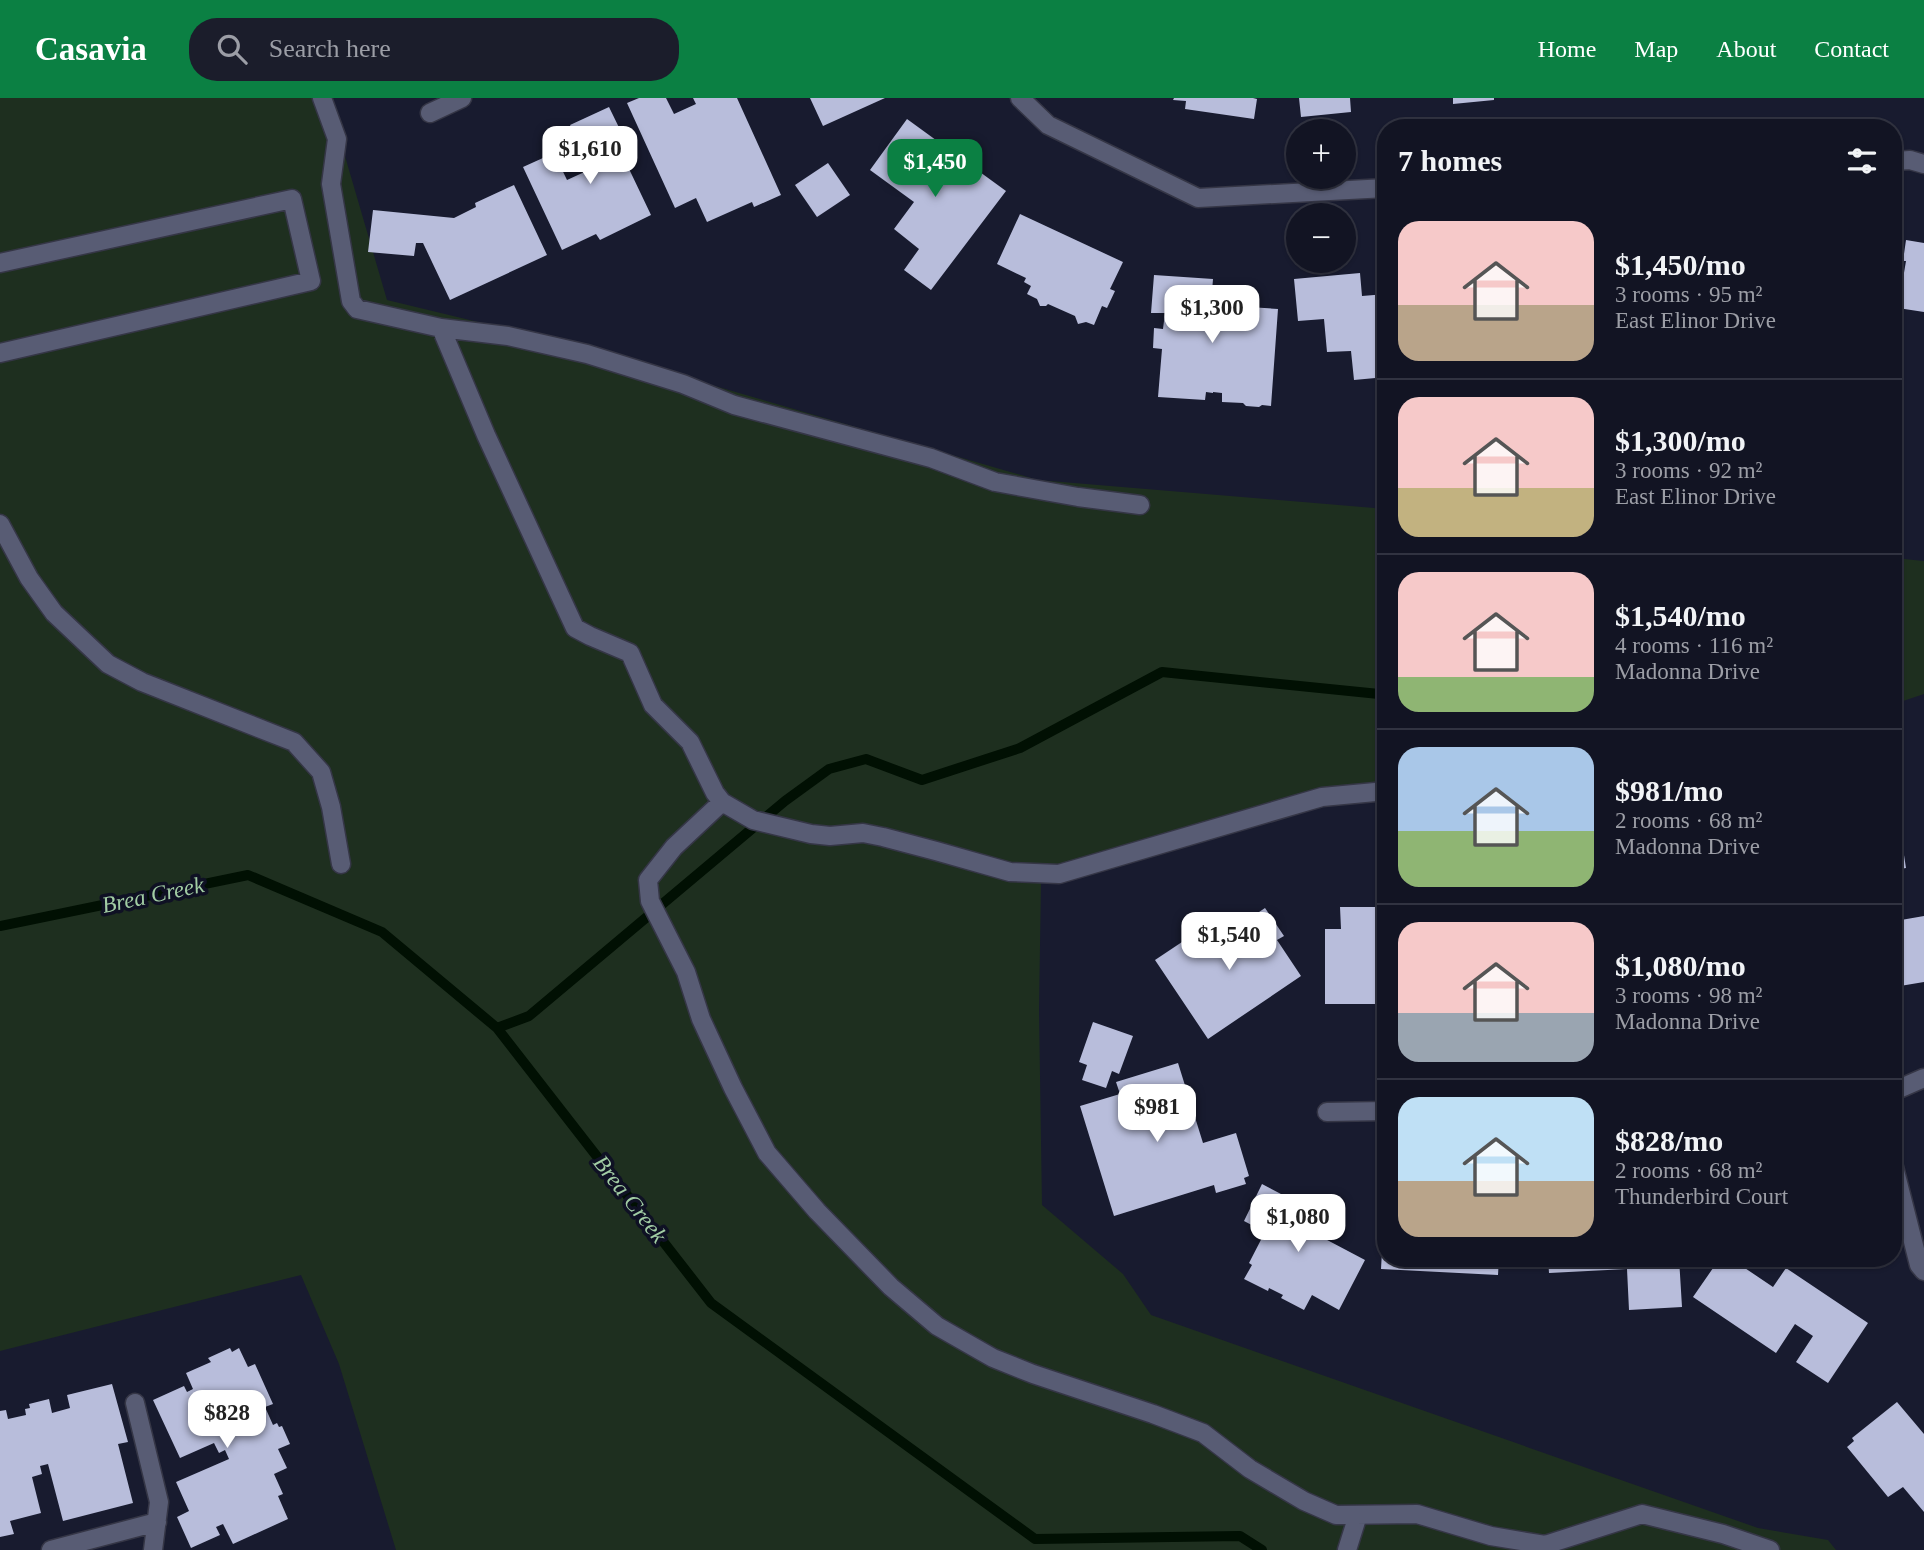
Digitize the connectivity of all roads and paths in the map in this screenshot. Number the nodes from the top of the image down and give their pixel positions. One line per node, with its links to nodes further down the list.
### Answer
1 (322, 98): 9 (street)
2 (462, 98): 4 (street)
3 (1020, 98): 7 (street)
4 (430, 113)
5 (1902, 160): 6 (street)
6 (1924, 164)
7 (1377, 188)
8 (0, 263): 10 (street)
9 (441, 328): 11 (street); 14 (street)
10 (0, 353)
11 (1140, 505)
12 (0, 524): 15 (street)
13 (1377, 792): 14 (street)
14 (722, 802): 23 (street)
15 (341, 864)
16 (1924, 1078): 17 (street)
17 (1902, 1088)
18 (1377, 1111): 19 (street)
19 (1328, 1112)
20 (1902, 1197): 21 (street)
21 (1924, 1271)
22 (135, 1403): 24 (street)
23 (1357, 1515): 27 (street); 28 (street)
24 (157, 1522): 25 (street); 26 (street)
25 (51, 1550)
26 (153, 1550)
27 (1347, 1550)
28 (1770, 1550)

